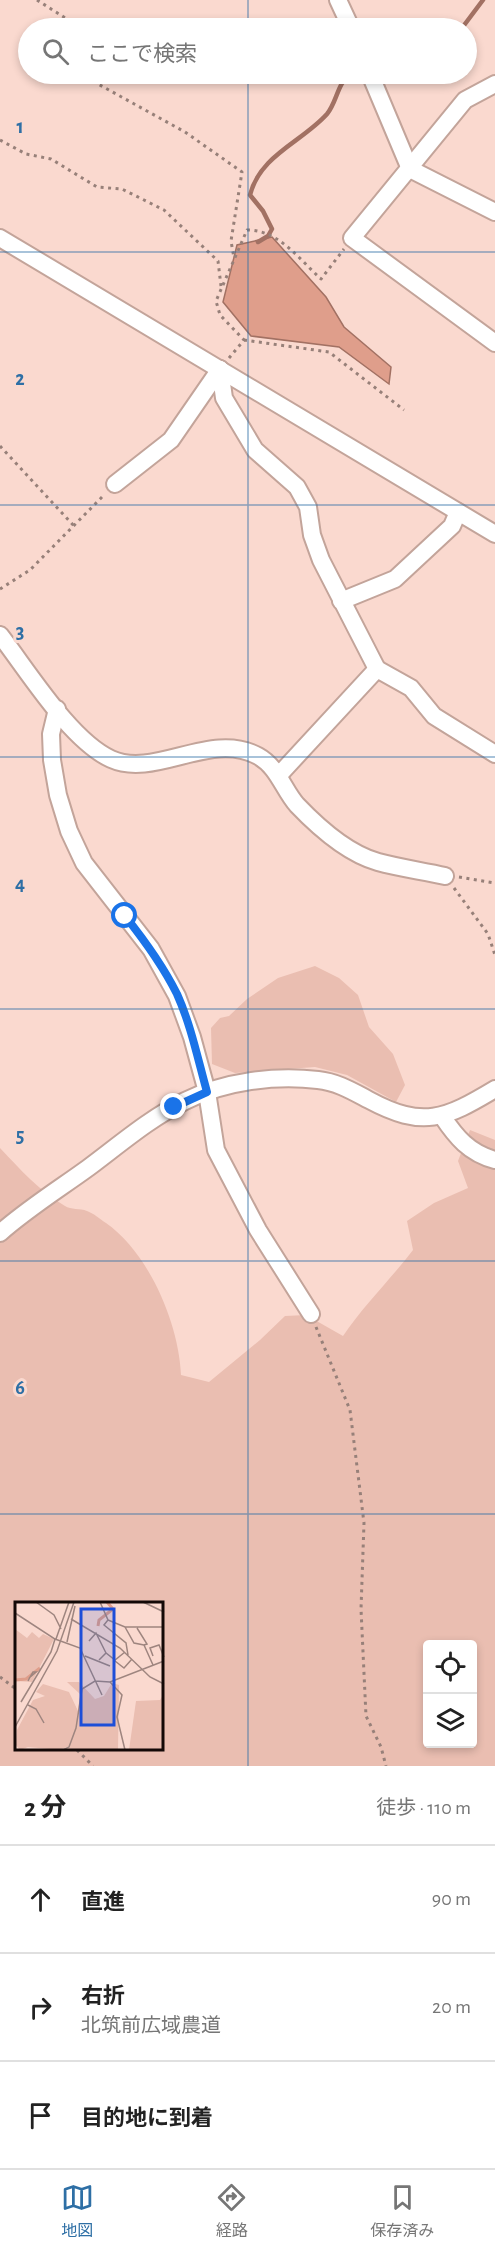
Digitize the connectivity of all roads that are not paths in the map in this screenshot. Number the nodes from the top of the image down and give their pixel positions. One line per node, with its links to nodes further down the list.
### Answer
1 (338, 0): 2 (street)
2 (346, 18)
3 (374, 84): 5 (street)
4 (495, 84): 5 (street)
5 (410, 169): 6 (street); 8 (street)
6 (495, 212)
7 (0, 238): 9 (street)
8 (495, 343)
9 (220, 369): 10 (street); 11 (street); 13 (street)
10 (115, 484)
11 (458, 512): 12 (street); 13 (street)
12 (495, 534)
13 (341, 601): 15 (street)
14 (0, 635): 16 (street)
15 (376, 669): 17 (street); 18 (street)
16 (57, 709): 18 (street); 21 (street)
17 (495, 754)
18 (279, 775): 19 (street)
19 (445, 876)
20 (495, 1089): 22 (street)
21 (207, 1092): 22 (street); 24 (street); 25 (street)
22 (442, 1116): 23 (street)
23 (495, 1160)
24 (0, 1233)
25 (311, 1314)

